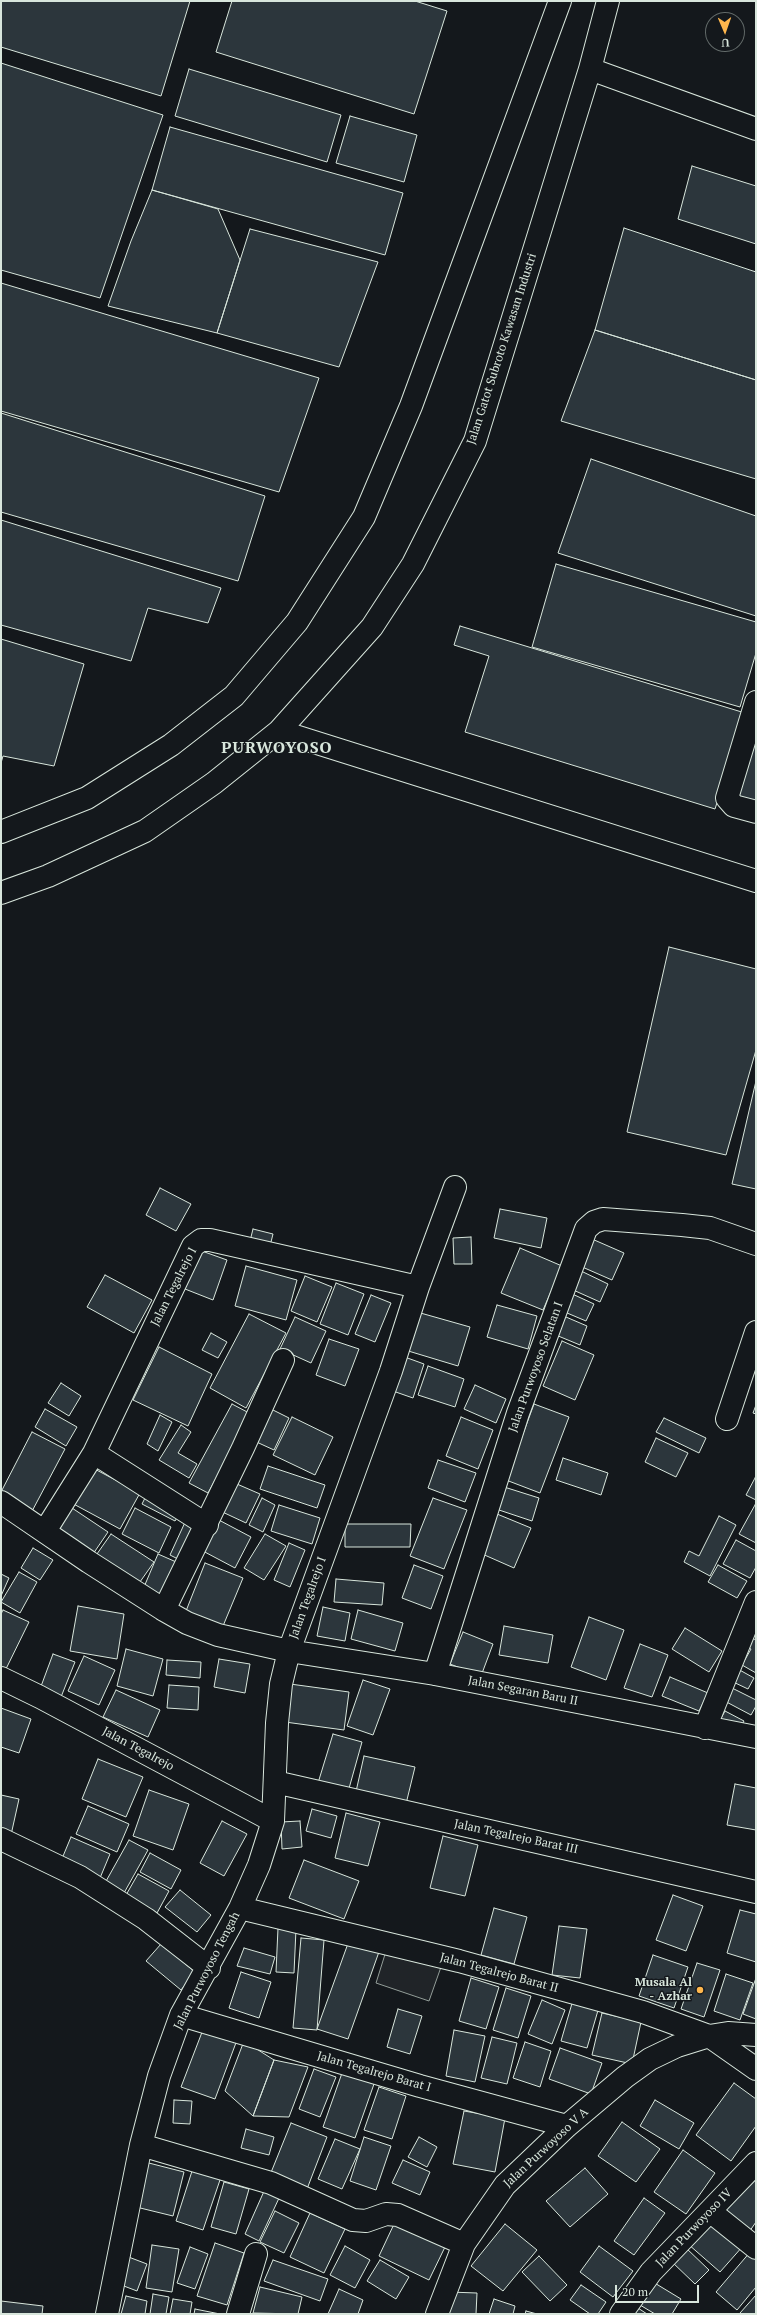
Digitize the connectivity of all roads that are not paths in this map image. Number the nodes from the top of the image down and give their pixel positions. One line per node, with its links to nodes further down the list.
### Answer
1 (560, 1): 8 (street)
2 (608, 1): 3 (street, Jalan Gatot Subroto Kawasan Industri)
3 (590, 69): 4 (street); 6 (street, Jalan Gatot Subroto Kawasan Industri)
4 (756, 129)
5 (756, 702): 7 (street)
6 (278, 731): 9 (street); 10 (street, Jalan Gatot Subroto Kawasan Industri)
7 (756, 812)
8 (1, 832)
9 (756, 881)
10 (1, 894)
11 (455, 1187): 13 (street, Jalan Tegalrejo I)
12 (756, 1244): 24 (street, Jalan Purwoyoso Selatan I)
13 (418, 1287): 17 (street, Jalan Tegalrejo I); 23 (street, Jalan Tegalrejo I)
14 (756, 1332): 16 (street)
15 (283, 1360): 19 (street)
16 (727, 1419)
17 (94, 1453): 19 (street); 20 (street, Jalan Tegalrejo I)
18 (1, 1502): 20 (street, Jalan Tegalrejo I)
19 (206, 1525): 22 (street)
20 (45, 1531): 22 (street, Jalan Tegalrejo I)
21 (756, 1602): 26 (street)
22 (164, 1610): 23 (street, Jalan Tegalrejo I)
23 (289, 1651): 24 (street, Jalan Segaran Baru II); 28 (street, Jalan Purwoyoso Tengah)
24 (435, 1674): 26 (street, Jalan Segaran Baru II)
25 (1, 1678): 29 (street, Jalan Tegalrejo)
26 (705, 1728): 27 (street, Jalan Segaran Baru II)
27 (756, 1736)
28 (275, 1782): 29 (street, Jalan Purwoyoso Tengah); 31 (street, Jalan Tegalrejo Barat III)
29 (273, 1821): 32 (street, Jalan Purwoyoso Tengah)
30 (1, 1840): 33 (street)
31 (756, 1892)
32 (240, 1908): 33 (street, Jalan Purwoyoso Tengah); 36 (street, Jalan Tegalrejo Barat II)
33 (208, 1968): 34 (street, Jalan Purwoyoso Tengah)
34 (181, 2015): 38 (street, Jalan Tegalrejo Barat I); 39 (street, Jalan Purwoyoso Tengah)
35 (756, 2035): 36 (street, Jalan Tegalrejo Barat II)
36 (709, 2036): 37 (street); 38 (street, Jalan Purwoyoso V A)
37 (756, 2069)
38 (567, 2126): 42 (street, Jalan Purwoyoso V A)
39 (141, 2144): 42 (street); 45 (street, Jalan Purwoyoso Tengah)
40 (756, 2163): 41 (street, Jalan Purwoyoso IV)
41 (711, 2212): 43 (street); 48 (street, Jalan Purwoyoso IV)
42 (464, 2244): 47 (street, Jalan Purwoyoso V A)
43 (756, 2248)
44 (256, 2254): 46 (street)
45 (107, 2314)
46 (238, 2314)
47 (437, 2314)
48 (621, 2314)

